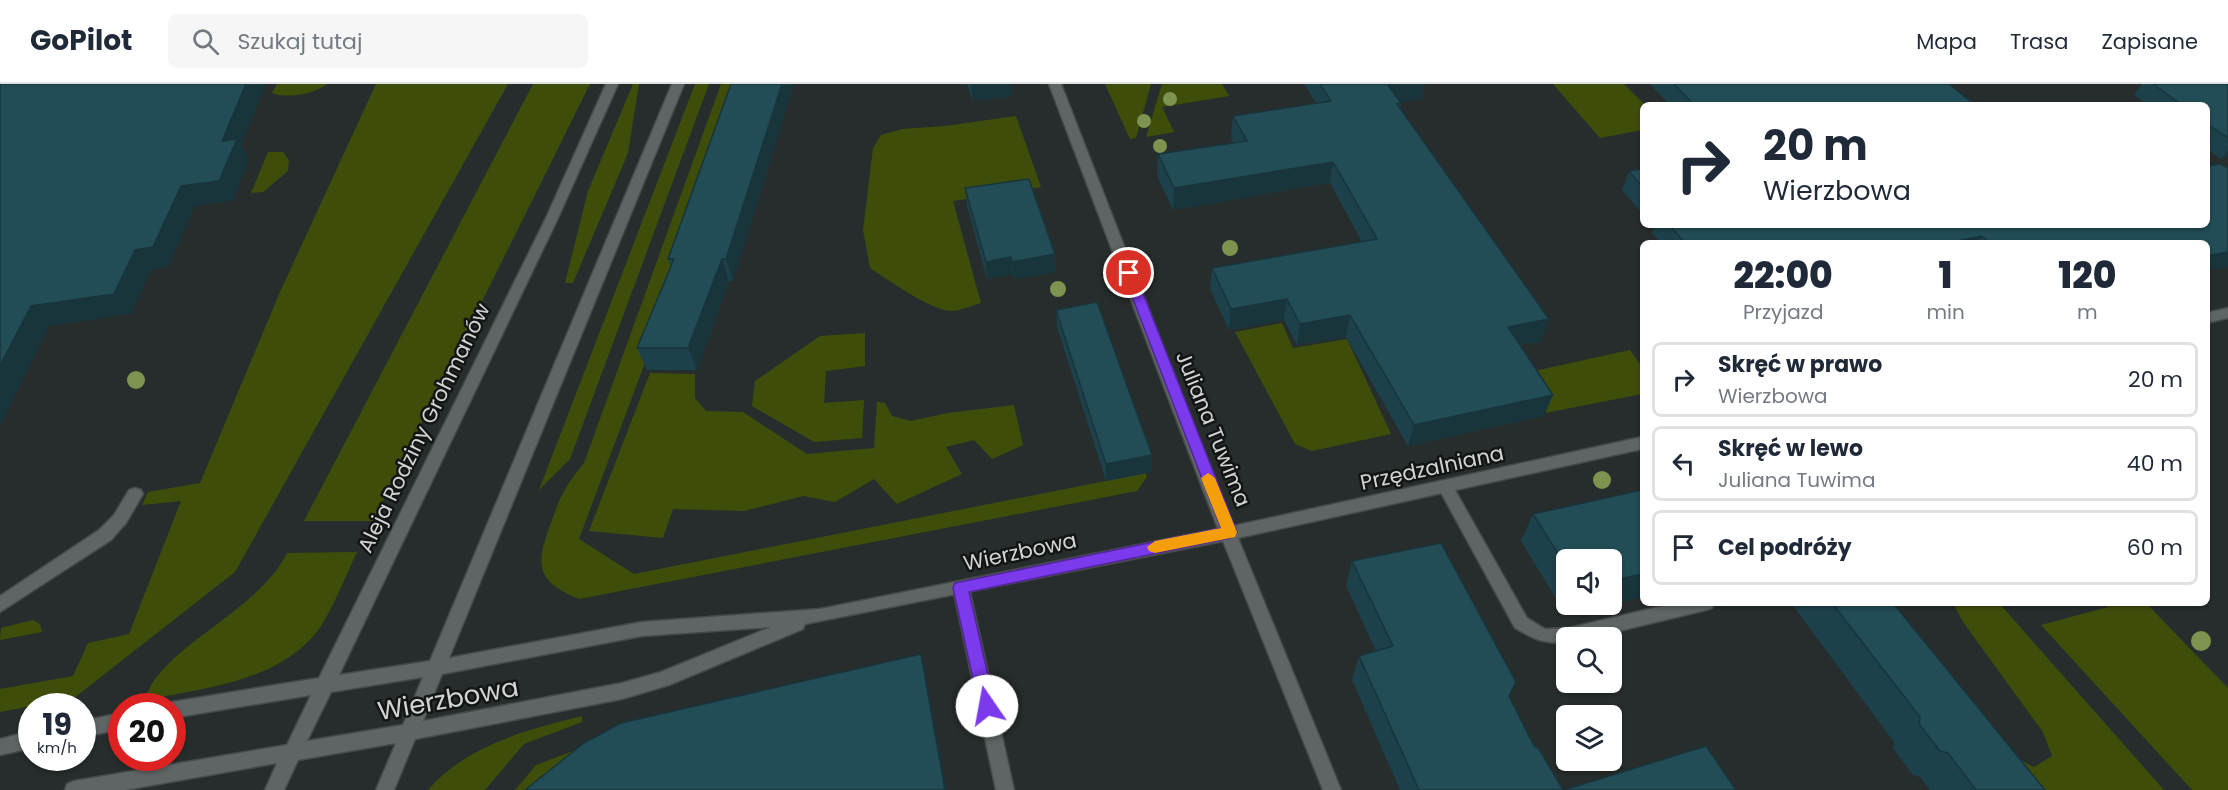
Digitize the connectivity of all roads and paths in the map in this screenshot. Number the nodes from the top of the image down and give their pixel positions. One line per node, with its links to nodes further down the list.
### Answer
1 (612, 84): 15 (street, Aleja Rodziny Grohmanów)
2 (678, 84): 14 (street)
3 (1055, 84): 9 (street, Juliana Tuwima)
4 (2228, 314): 5 (street)
5 (2210, 317)
6 (1640, 443): 7 (street, Przędzalniana)
7 (1446, 487): 9 (street, Przędzalniana); 12 (street)
8 (135, 494): 11 (street)
9 (1230, 532): 10 (street, Wierzbowa); 25 (street, Juliana Tuwima)
10 (961, 588): 13 (street, Wierzbowa); 24 (street)
11 (0, 605)
12 (1693, 606)
13 (820, 616): 14 (street, Wierzbowa); 17 (street, Wierzbowa)
14 (437, 667): 15 (street, Wierzbowa); 17 (street)
15 (324, 686): 16 (street, Wierzbowa); 20 (street, Aleja Rodziny Grohmanów)
16 (186, 708)
17 (410, 732): 20 (street, Wierzbowa); 23 (street)
18 (18, 742): 19 (street)
19 (0, 747)
20 (292, 752): 21 (street, Wierzbowa); 22 (street, Aleja Rodziny Grohmanów)
21 (74, 790)
22 (274, 790)
23 (385, 790)
24 (1005, 790)
25 (1332, 790)

